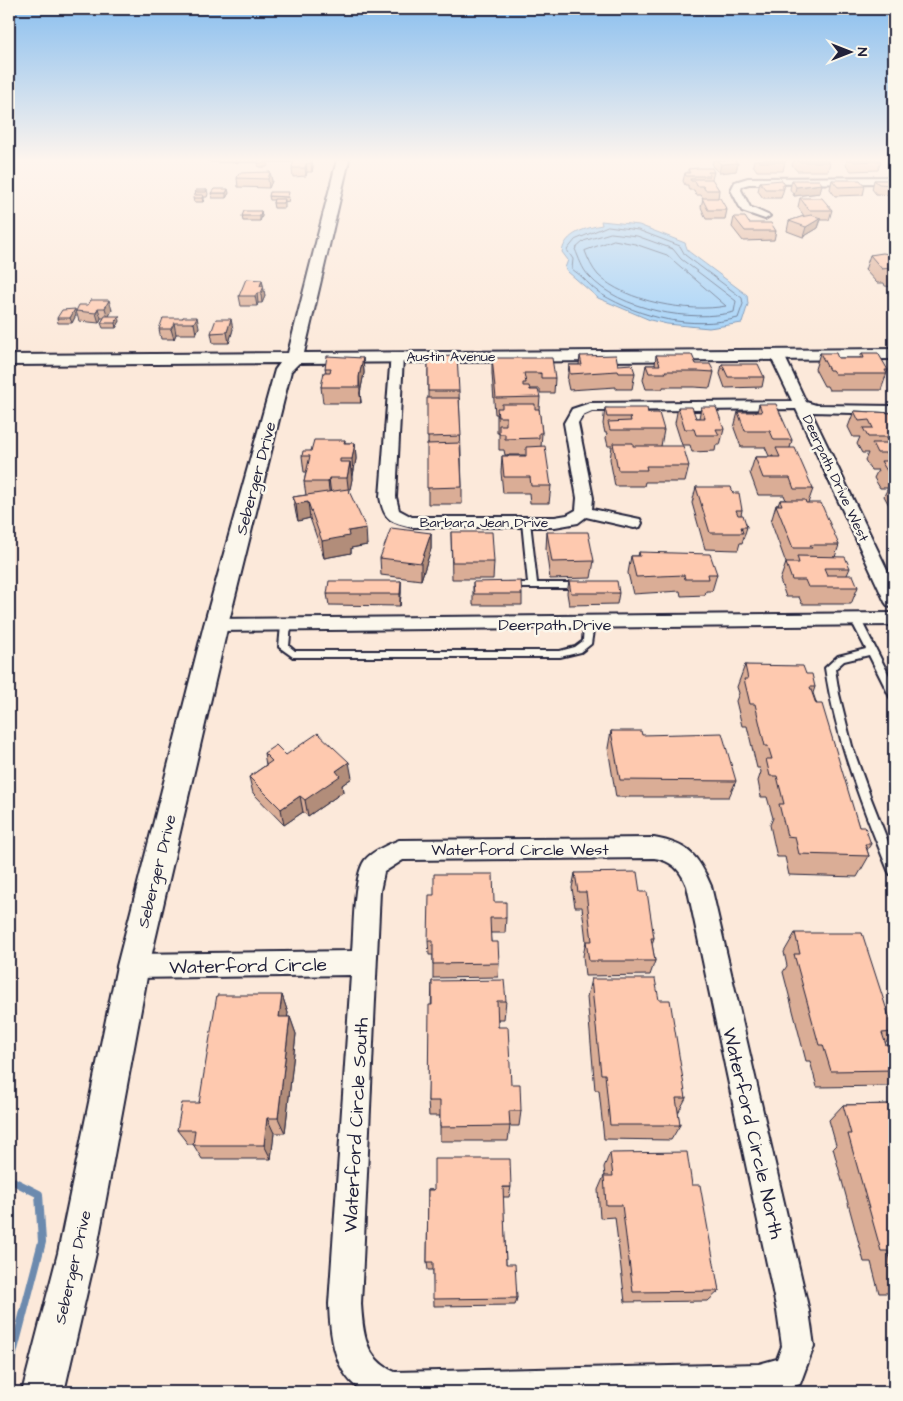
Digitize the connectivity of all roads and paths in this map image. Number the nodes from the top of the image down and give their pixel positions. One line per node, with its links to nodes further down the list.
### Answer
1 (327, 225): 5 (street)
2 (894, 354): 3 (street, Austin Avenue)
3 (777, 355): 4 (street, Austin Avenue); 7 (street, Deerpath Drive West)
4 (396, 356): 5 (street, Austin Avenue); 10 (street, Barbara Jean Drive)
5 (295, 357): 6 (street, Austin Avenue); 19 (street, Seberger Drive)
6 (9, 360)
7 (801, 405): 8 (street); 9 (street); 15 (street, Deerpath Drive West)
8 (894, 410)
9 (584, 512): 10 (street, Barbara Jean Drive); 11 (street)
10 (526, 522): 13 (lane)
11 (634, 523)
12 (497, 586): 13 (lane)
13 (534, 586): 14 (lane)
14 (588, 586)
15 (894, 602)
16 (894, 619): 17 (street, Deerpath Drive)
17 (856, 620): 18 (street, Deerpath Drive); 21 (lane)
18 (589, 624): 20 (street, Deerpath Drive); 20 (lane)
19 (216, 625): 20 (street, Deerpath Drive); 27 (street, Seberger Drive)
20 (286, 625)
21 (872, 651): 22 (lane); 24 (lane)
22 (894, 694)
23 (691, 865): 25 (street, Waterford Circle West); 28 (street, Waterford Circle North)
24 (894, 870)
25 (368, 891): 26 (street, Waterford Circle South)
26 (364, 963): 27 (street, Waterford Circle); 28 (street, Waterford Circle South)
27 (133, 966): 29 (street, Seberger Drive)
28 (354, 1358)
29 (43, 1392)

